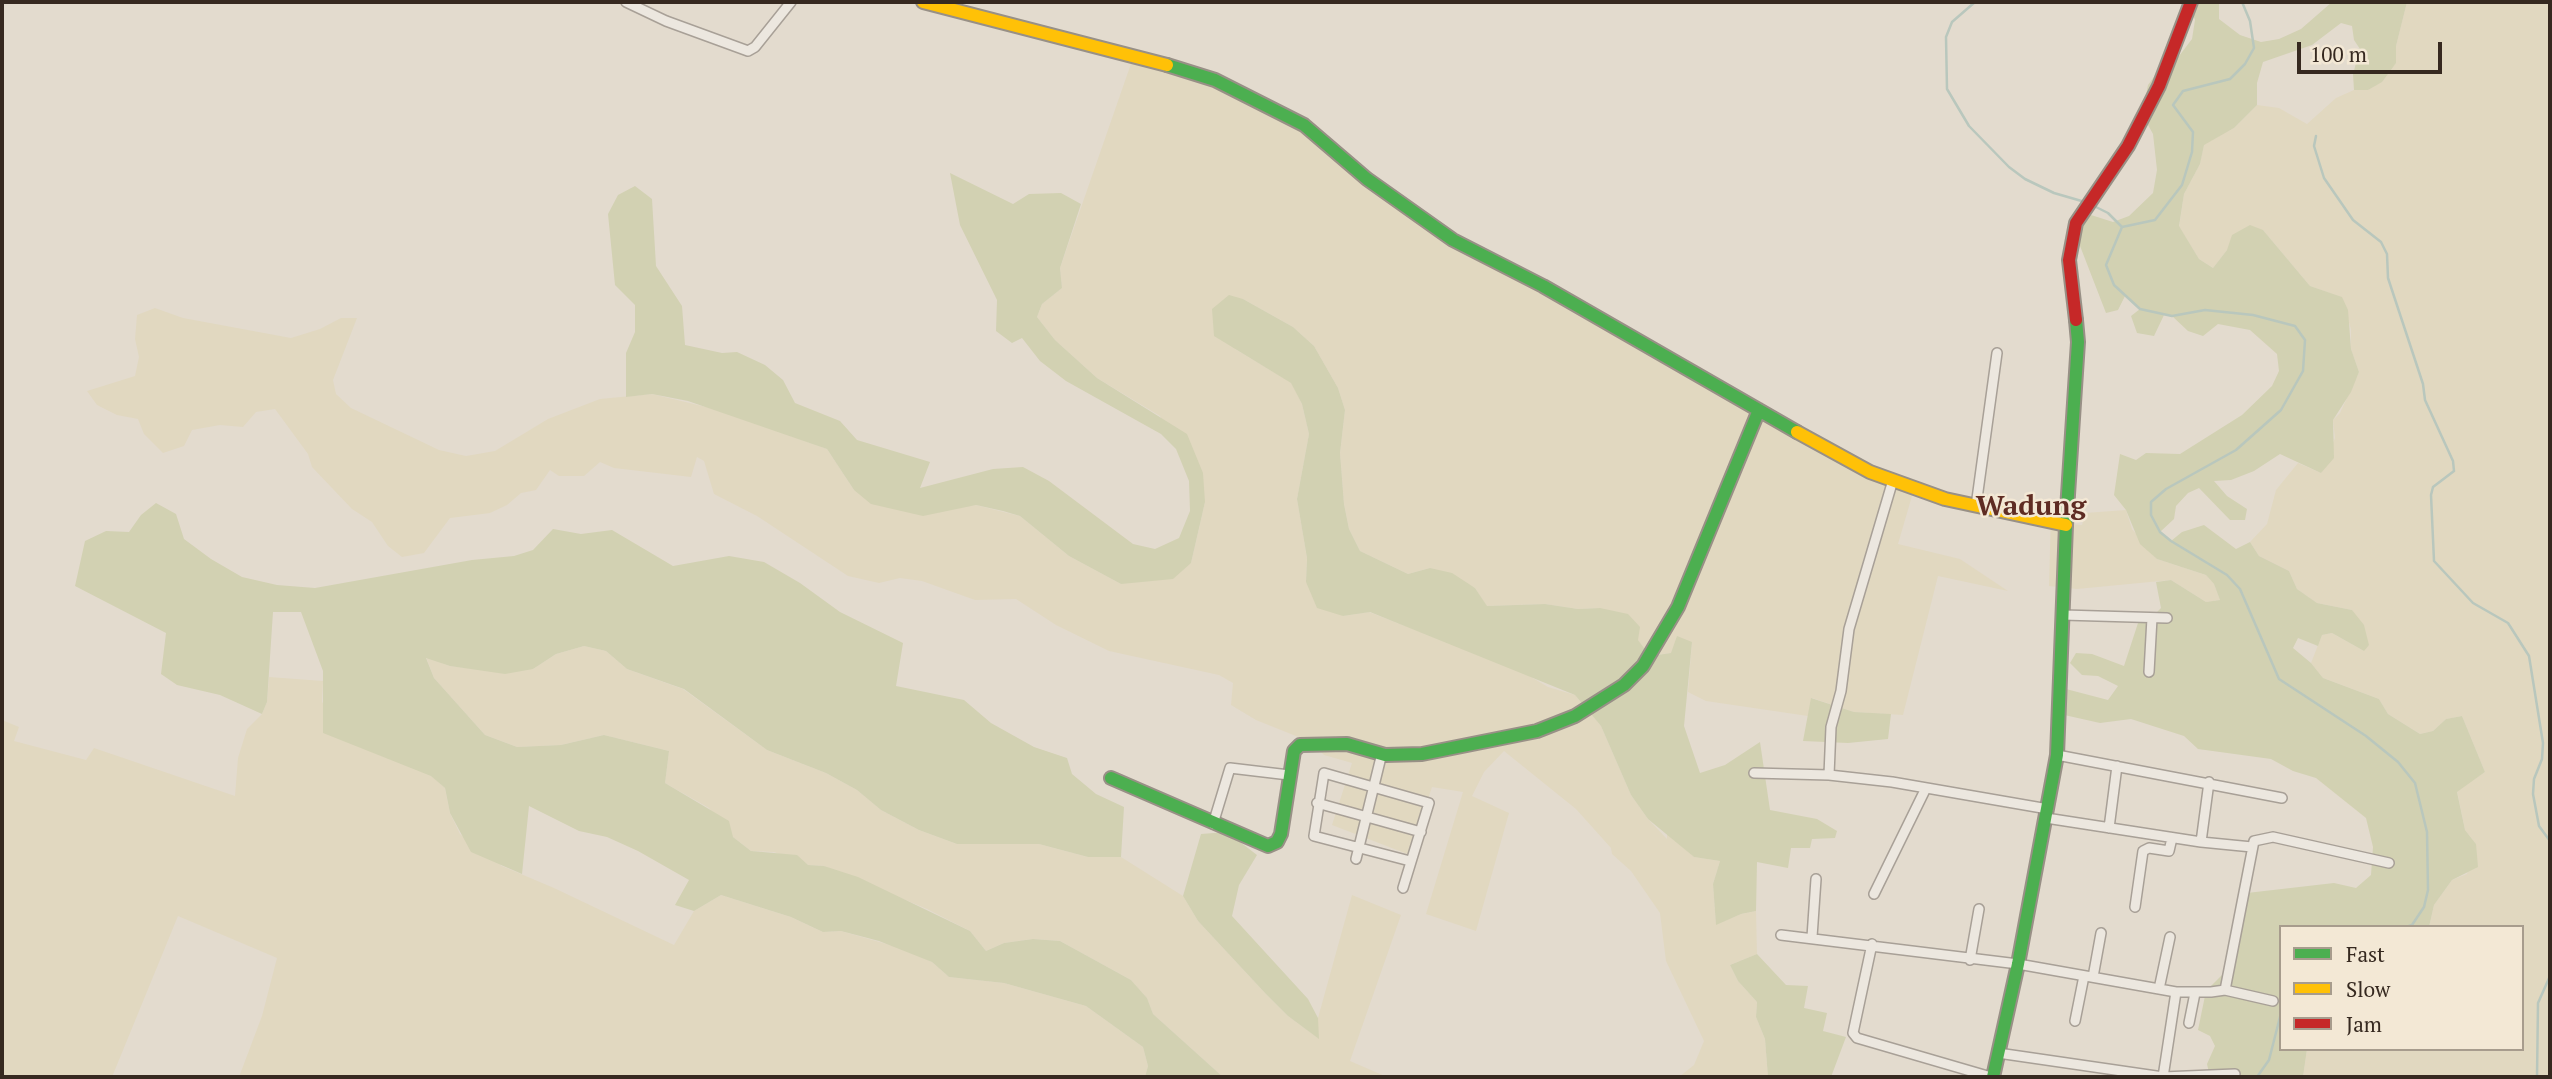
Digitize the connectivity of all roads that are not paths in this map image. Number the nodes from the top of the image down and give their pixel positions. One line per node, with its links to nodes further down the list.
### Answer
1 (626, 2): 2 (street)
2 (791, 2)
3 (923, 2): 6 (street)
4 (2191, 2): 9 (street)
5 (1997, 353): 8 (street)
6 (1759, 410): 7 (street); 14 (street)
7 (1893, 480): 8 (street); 19 (street)
8 (1976, 506): 9 (street)
9 (2066, 525): 10 (street)
10 (2063, 615): 11 (street); 15 (street)
11 (2152, 618): 12 (street); 13 (street)
12 (2167, 618)
13 (2149, 671)
14 (1382, 753): 18 (street); 22 (street)
15 (2057, 755): 16 (street); 26 (street)
16 (2117, 766): 21 (street); 29 (street)
17 (1754, 773): 19 (street)
18 (1289, 775): 28 (street); 28 (street)
19 (1829, 775): 23 (street)
20 (1111, 778): 28 (street)
21 (2209, 782): 24 (street); 32 (street)
22 (1374, 786): 25 (street); 27 (street); 30 (street)
23 (1926, 788): 26 (street); 40 (street)
24 (2282, 798)
25 (1317, 803): 27 (street); 33 (street)
26 (2047, 814): 29 (street); 49 (street)
27 (1367, 816): 30 (street); 33 (street)
28 (1213, 824)
29 (2109, 828): 31 (street)
30 (1422, 832): 36 (street)
31 (2172, 838): 32 (street); 41 (street)
32 (2201, 842): 34 (street)
33 (1359, 847): 35 (street); 36 (street)
34 (2252, 847): 37 (street); 52 (street)
35 (1356, 859)
36 (1410, 861): 39 (street)
37 (2389, 863)
38 (1816, 879): 45 (street)
39 (1403, 888)
40 (1874, 894)
41 (2135, 907)
42 (1979, 909): 48 (street)
43 (2101, 933): 50 (street)
44 (1781, 934): 45 (street)
45 (1812, 937): 47 (street)
46 (2170, 937): 51 (street)
47 (1872, 944): 48 (street); 60 (street)
48 (1970, 960): 49 (street)
49 (2018, 964): 50 (street); 58 (street)
50 (2088, 977): 51 (street); 56 (street)
51 (2159, 989): 53 (street)
52 (2225, 990): 54 (street); 55 (street)
53 (2176, 992): 54 (street); 61 (street)
54 (2195, 993): 57 (street)
55 (2273, 1001)
56 (2075, 1021)
57 (2189, 1023)
58 (1998, 1053): 60 (street); 61 (street)
59 (2235, 1074): 61 (street)
60 (1992, 1077)
61 (2163, 1077)

